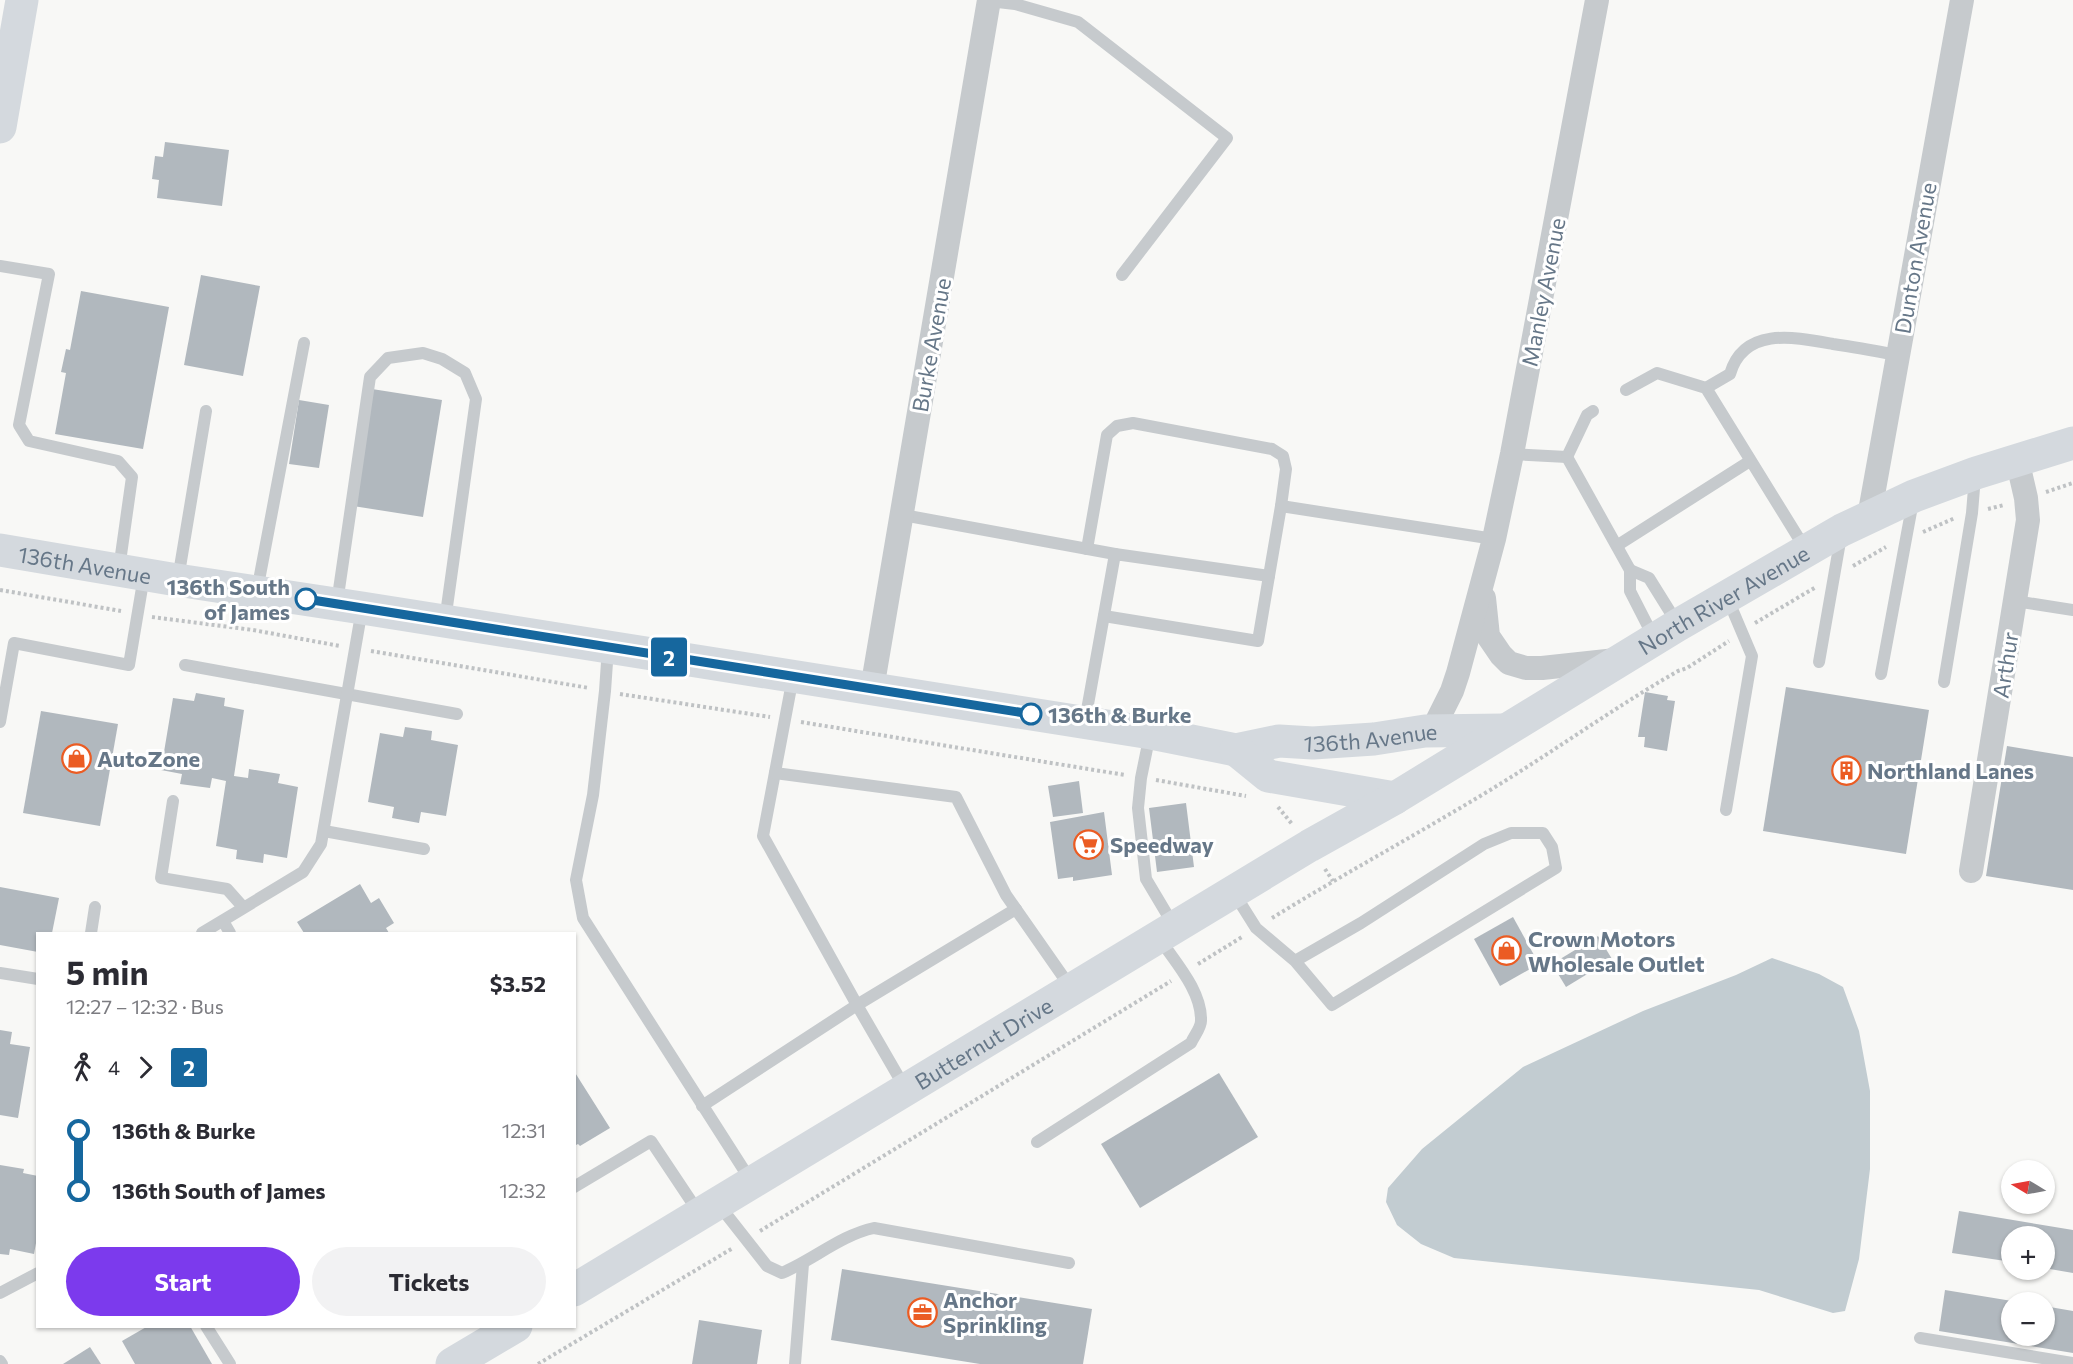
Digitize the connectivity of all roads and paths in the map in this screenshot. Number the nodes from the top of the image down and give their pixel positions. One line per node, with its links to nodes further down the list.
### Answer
1 (22, 0): 5 (street)
2 (989, 0): 7 (lane); 24 (street, Burke Avenue)
3 (1598, 0): 15 (street, Manley Avenue)
4 (1962, 0): 9 (street, Dunton Avenue)
5 (0, 127)
6 (0, 266): 33 (lane)
7 (1122, 275)
8 (304, 343): 38 (lane)
9 (1897, 355): 10 (lane); 25 (street, Dunton Avenue)
10 (1706, 388): 11 (lane); 18 (lane)
11 (1626, 390)
12 (206, 411): 35 (lane)
13 (1593, 411): 16 (lane)
14 (2073, 443): 17 (street, North River Avenue)
15 (1512, 454): 16 (lane); 26 (street, Manley Avenue)
16 (1567, 457): 27 (lane)
17 (2017, 459): 19 (street, North River Avenue); 40 (street, Arthur)
18 (1750, 461): 27 (lane); 30 (lane)
19 (1976, 472): 22 (street, North River Avenue); 54 (lane)
20 (2073, 483): 21 (path)
21 (2047, 491)
22 (1914, 496): 25 (street, North River Avenue); 52 (lane)
23 (1281, 506): 26 (lane); 28 (lane); 34 (lane)
24 (903, 515): 28 (lane); 55 (street, Burke Avenue)
25 (1855, 523): 30 (street, North River Avenue); 50 (lane)
26 (1494, 539): 36 (street, Manley Avenue)
27 (1618, 545): 32 (lane)
28 (1087, 549): 31 (lane)
29 (0, 550): 33 (street, 136th Avenue)
30 (1806, 551): 39 (street, North River Avenue)
31 (1115, 554): 34 (lane); 44 (lane)
32 (1630, 570): 46 (lane); 46 (lane)
33 (131, 572): 35 (street, 136th Avenue); 43 (lane)
34 (1269, 576): 44 (lane)
35 (177, 580): 38 (street, 136th Avenue)
36 (1483, 583): 49 (street, Manley Avenue); 64 (street, Manley Avenue)
37 (0, 590): 43 (path)
38 (257, 592): 41 (street, 136th Avenue)
39 (1727, 597): 46 (street, North River Avenue); 73 (lane)
40 (2015, 601): 42 (lane); 77 (street, Arthur)
41 (350, 606): 45 (street, 136th Avenue); 45 (lane); 48 (lane)
42 (2073, 610)
43 (138, 614): 48 (path); 61 (lane)
44 (1104, 616): 62 (lane)
45 (445, 621): 47 (street, 136th Avenue)
46 (1667, 633): 49 (street, North River Avenue)
47 (608, 647): 53 (street, 136th Avenue); 57 (lane)
48 (355, 648): 57 (path); 58 (lane)
49 (1623, 659): 63 (street, North River Avenue)
50 (1819, 662)
51 (185, 665): 58 (lane)
52 (1881, 674)
53 (793, 677): 55 (street, 136th Avenue); 60 (lane)
54 (1944, 682)
55 (872, 689): 62 (street, 136th Avenue)
56 (1645, 689): 78 (path)
57 (605, 691): 60 (path); 96 (lane)
58 (347, 695): 59 (lane); 74 (lane)
59 (456, 714)
60 (785, 720): 67 (lane); 68 (path)
61 (0, 722)
62 (1085, 723): 65 (street, 136th Avenue)
63 (1505, 730): 64 (street, 136th Avenue); 70 (street, North River Avenue)
64 (1432, 731): 66 (street, 136th Avenue)
65 (1150, 733): 66 (street, 136th Avenue); 68 (lane)
66 (1236, 750): 70 (street, 136th Avenue)
67 (775, 773): 82 (lane); 94 (lane)
68 (1141, 778): 69 (path); 88 (lane)
69 (1249, 796)
70 (1395, 798): 75 (street, Butternut Drive)
71 (173, 801): 81 (lane)
72 (1274, 802): 75 (path)
73 (1726, 810)
74 (324, 831): 76 (lane); 81 (lane)
75 (1309, 846): 78 (path); 79 (street, Butternut Drive)
76 (424, 849)
77 (1971, 871)
78 (1333, 880): 84 (path)
79 (1233, 892): 84 (lane); 88 (street, Butternut Drive)
80 (95, 907): 85 (lane)
81 (243, 907): 83 (lane)
82 (1016, 909): 93 (lane); 94 (lane)
83 (223, 921): 86 (lane); 87 (lane)
84 (1256, 928): 89 (lane); 91 (path)
85 (91, 932)
86 (204, 932)
87 (229, 932)
88 (1166, 932): 91 (lane); 93 (street, Butternut Drive)
89 (1295, 961): 89 (lane)
90 (0, 973): 92 (lane)
91 (1183, 973): 97 (lane); 101 (path)
92 (36, 979)
93 (1072, 989): 95 (street, Butternut Drive)
94 (857, 1005): 95 (lane); 96 (lane)
95 (906, 1090): 98 (street, Butternut Drive)
96 (702, 1106): 98 (lane)
97 (1037, 1142)
98 (752, 1183): 100 (street, Butternut Drive)
99 (576, 1185): 100 (lane)
100 (709, 1209): 101 (lane); 105 (street, Butternut Drive)
101 (747, 1239): 103 (lane); 113 (path)
102 (1069, 1263): 103 (lane)
103 (803, 1264): 114 (lane)
104 (36, 1274): 106 (lane)
105 (576, 1289)
106 (0, 1293)
107 (207, 1328): 111 (lane)
108 (502, 1337): 112 (street)
109 (1920, 1338): 110 (lane)
110 (2073, 1363)
111 (230, 1364)
112 (452, 1364)
113 (538, 1364)
114 (795, 1364)

